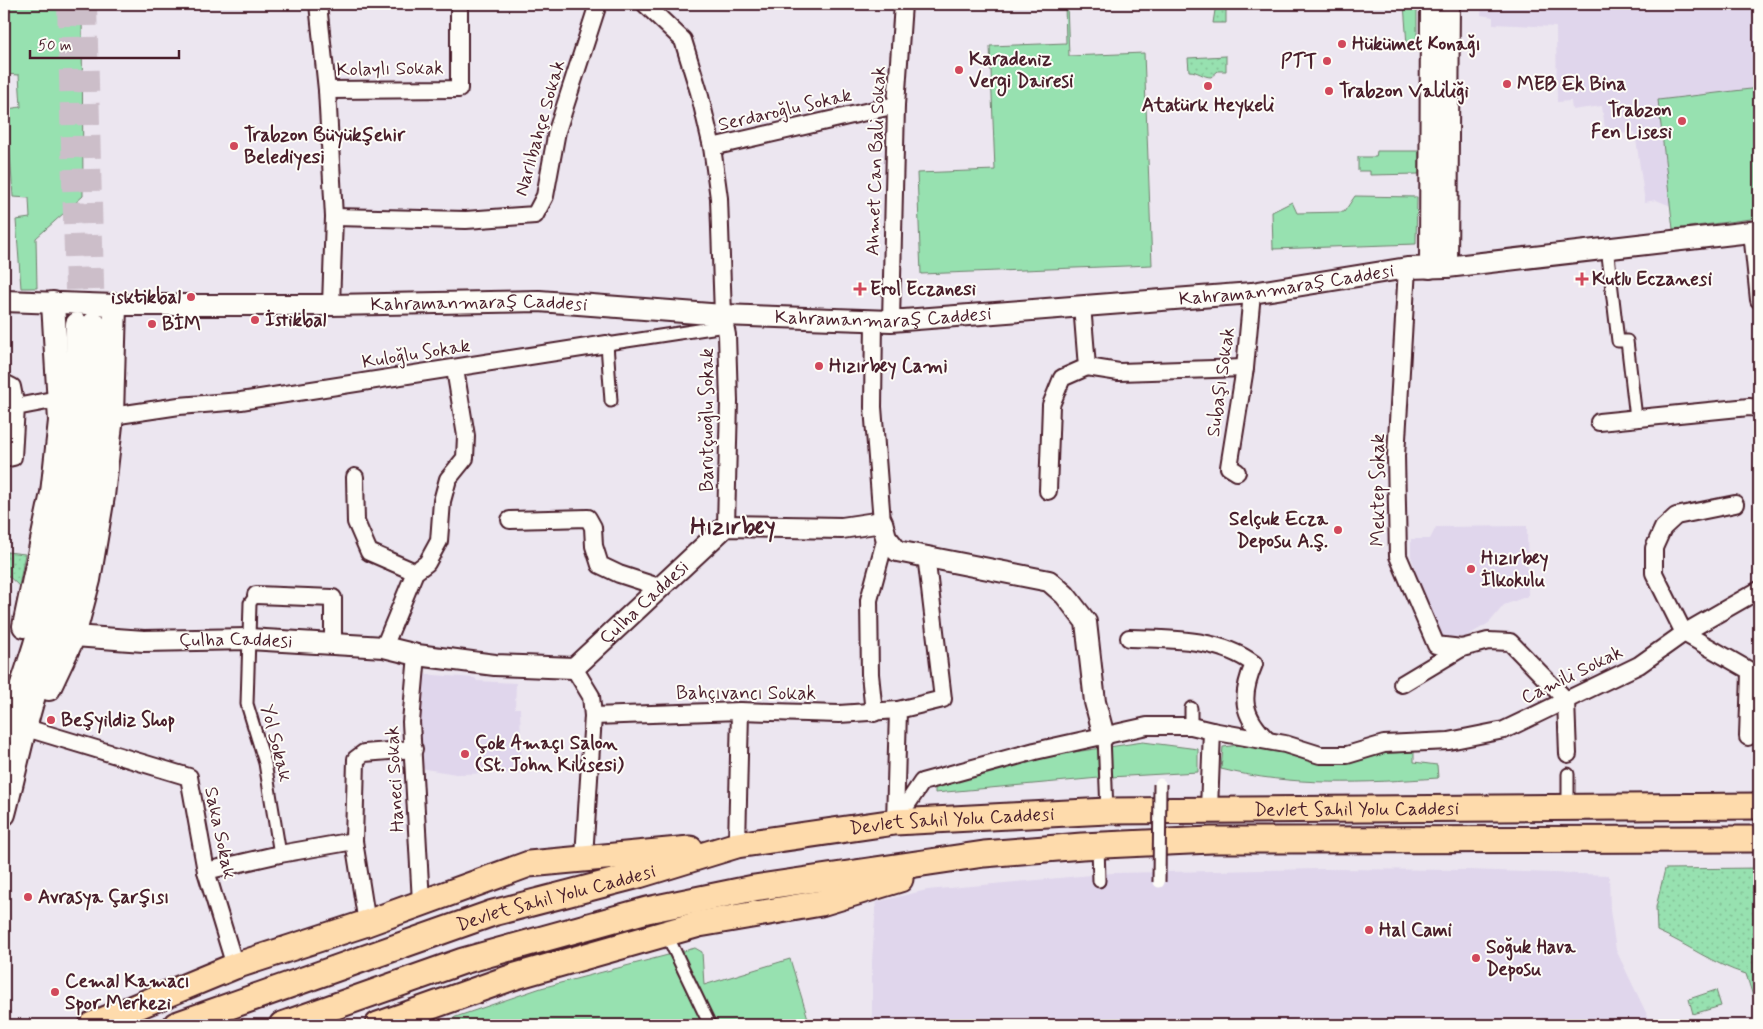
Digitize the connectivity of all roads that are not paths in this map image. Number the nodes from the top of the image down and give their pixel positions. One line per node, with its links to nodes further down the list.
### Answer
1 (318, 4): 8 (street)
2 (459, 4): 8 (street, Kolaylı Sokak)
3 (598, 4): 11 (street, Narlıbahçe Sokak)
4 (645, 4): 10 (street, Barutçuoğlu Sokak)
5 (903, 4): 9 (street, Ahmet Can Bali Sokak)
6 (1431, 4): 15 (street)
7 (1449, 4): 15 (street)
8 (327, 90): 11 (street)
9 (896, 105): 10 (street, Serdaroğlu Sokak); 23 (street, Ahmet Can Bali Sokak)
10 (712, 148): 24 (street, Barutçuoğlu Sokak)
11 (334, 217): 21 (street)
12 (1756, 231): 13 (street, Kahramanmaraş Caddesi); 17 (street)
13 (1607, 247): 15 (street, Kahramanmaraş Caddesi); 35 (street)
14 (1408, 268): 15 (street, Kahramanmaraş Caddesi); 16 (street, Kahramanmaraş Caddesi); 56 (street, Mektep Sokak)
15 (1438, 268)
16 (1252, 293): 22 (street, Kahramanmaraş Caddesi); 27 (street, Subaşı Sokak)
17 (1759, 300)
18 (4, 301): 19 (street, Kahramanmaraş Caddesi)
19 (53, 303): 20 (street, Kahramanmaraş Caddesi); 30 (main road)
20 (115, 305): 21 (street, Kahramanmaraş Caddesi); 34 (main road)
21 (331, 305): 24 (street, Kahramanmaraş Caddesi)
22 (1082, 305): 23 (street, Kahramanmaraş Caddesi); 26 (street)
23 (882, 320): 24 (street, Kahramanmaraş Caddesi); 44 (street, Ahmet Can Bali Sokak)
24 (724, 321): 25 (street, Kuloğlu Sokak); 43 (street, Barutçuoğlu Sokak)
25 (607, 344): 28 (street, Kuloğlu Sokak); 31 (street)
26 (1087, 366): 27 (street); 40 (street)
27 (1245, 368): 38 (street, Subaşı Sokak)
28 (455, 369): 34 (street, Kuloğlu Sokak); 46 (street)
29 (4, 383): 32 (street)
30 (58, 399): 32 (street); 63 (main road)
31 (612, 401)
32 (16, 407): 37 (street)
33 (1759, 408): 35 (street)
34 (112, 416): 51 (main road)
35 (1636, 418): 36 (street)
36 (1599, 422)
37 (4, 459)
38 (1237, 472)
39 (355, 477): 46 (street)
40 (1048, 491)
41 (1735, 504): 50 (street)
42 (510, 520): 47 (street)
43 (726, 526): 44 (street); 47 (street, Çulha Caddesi)
44 (884, 530): 45 (street); 66 (street, Ahmet Can Bali Sokak)
45 (926, 555): 64 (street, Bahçıvancı Sokak); 72 (street)
46 (415, 572): 55 (street)
47 (662, 588): 58 (street, Çulha Caddesi)
48 (1759, 590): 50 (street, Camili Sokak)
49 (256, 595): 53 (street, Yol Sokak); 54 (street)
50 (1684, 633): 59 (street); 61 (street, Camili Sokak)
51 (74, 636): 53 (street, Çulha Caddesi); 69 (main road)
52 (1128, 638): 74 (street)
53 (248, 639): 54 (street, Çulha Caddesi); 90 (street, Yol Sokak)
54 (333, 644): 55 (street, Çulha Caddesi)
55 (384, 647): 57 (street, Çulha Caddesi)
56 (1462, 648): 60 (street); 61 (street, Mektep Sokak)
57 (417, 654): 58 (street, Çulha Caddesi); 75 (street, Haneci Sokak)
58 (574, 668): 67 (street)
59 (1755, 674): 73 (street)
60 (1402, 684)
61 (1566, 700): 74 (street, Camili Sokak); 76 (street)
62 (1191, 708): 68 (street)
63 (4, 710)
64 (898, 710): 66 (street, Bahçıvancı Sokak); 85 (street)
65 (740, 711): 66 (street, Bahçıvancı Sokak); 67 (street, Bahçıvancı Sokak); 88 (street)
66 (874, 713)
67 (593, 716): 92 (street)
68 (1191, 726): 70 (street, Camili Sokak); 72 (street, Camili Sokak)
69 (33, 730): 78 (main road); 93 (street, Saka Sokak)
70 (1212, 731): 74 (street, Camili Sokak); 82 (street)
71 (4, 733): 78 (main road)
72 (1104, 736): 83 (street); 85 (street, Camili Sokak)
73 (1752, 739)
74 (1267, 740)
75 (414, 749): 87 (street); 96 (street, Haneci Sokak)
76 (1568, 754)
77 (1568, 774): 81 (street)
78 (14, 776): 84 (main road)
79 (1160, 784): 95 (street, bridge)
80 (1759, 806): 81 (main road, Devlet Sahil Yolu Caddesi)
81 (1568, 808): 82 (main road, Devlet Sahil Yolu Caddesi)
82 (1209, 809): 83 (main road, Devlet Sahil Yolu Caddesi)
83 (1107, 811): 85 (main road, Devlet Sahil Yolu Caddesi)
84 (4, 814)
85 (895, 822): 88 (main road, Devlet Sahil Yolu Caddesi)
86 (1759, 839): 89 (main road, Devlet Sahil Yolu Caddesi)
87 (354, 841): 90 (street); 97 (street)
88 (737, 845): 92 (main road); 101 (main road, Devlet Sahil Yolu Caddesi)
89 (1098, 845): 91 (main road, Devlet Sahil Yolu Caddesi); 94 (street)
90 (280, 854): 93 (street)
91 (984, 854): 98 (main road); 102 (main road, Devlet Sahil Yolu Caddesi)
92 (584, 857): 96 (main road)
93 (206, 871): 99 (street, Saka Sokak)
94 (1099, 881)
95 (1159, 882)
96 (421, 902): 97 (main road)
97 (367, 923): 99 (main road)
98 (666, 933): 103 (main road); 104 (street)
99 (235, 966): 100 (main road)
100 (92, 1025)
101 (176, 1025)
102 (282, 1025)
103 (378, 1025)
104 (710, 1025)

